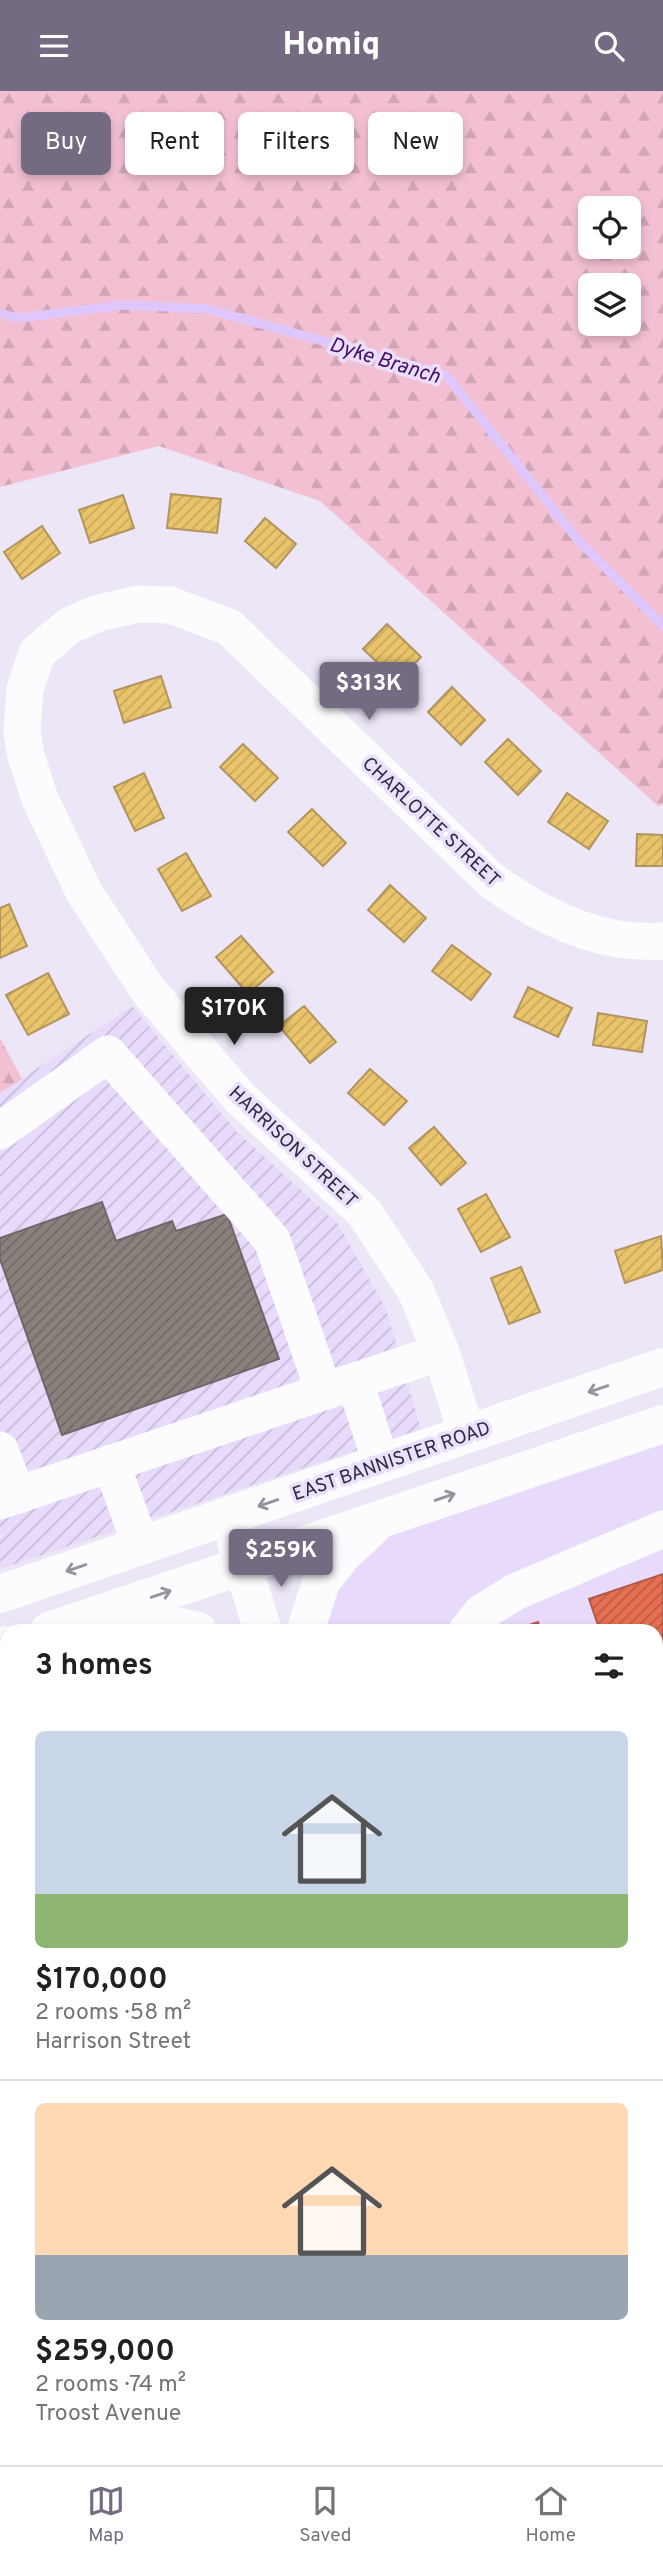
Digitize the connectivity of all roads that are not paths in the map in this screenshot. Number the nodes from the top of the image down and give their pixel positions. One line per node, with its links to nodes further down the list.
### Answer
1 (79, 622): 2 (street, CHARLOTTE STREET); 4 (street, HARRISON STREET)
2 (663, 941)
3 (0, 1131): 6 (street)
4 (441, 1352): 6 (street); 8 (street, HARRISON STREET)
5 (663, 1367): 8 (main road, EAST BANNISTER ROAD, one-way to 8)
6 (339, 1387): 10 (street); 11 (street)
7 (663, 1424): 14 (main road, one-way to 7)
8 (467, 1434): 11 (main road, EAST BANNISTER ROAD)
9 (0, 1450): 12 (street)
10 (111, 1463): 12 (street); 16 (street)
11 (381, 1463): 13 (main road, EAST BANNISTER ROAD, one-way to 13)
12 (8, 1498)
13 (228, 1517): 16 (main road, EAST BANNISTER ROAD); 17 (main road)
14 (380, 1519): 17 (main road); 23 (main road)
15 (663, 1529): 24 (street)
16 (141, 1546): 18 (main road, EAST BANNISTER ROAD, one-way to 18)
17 (242, 1566): 19 (main road, one-way to 17); 22 (main road)
18 (0, 1594)
19 (71, 1624)
20 (138, 1624): 21 (main road)
21 (172, 1624)
22 (261, 1624)
23 (309, 1624)
24 (472, 1624)

